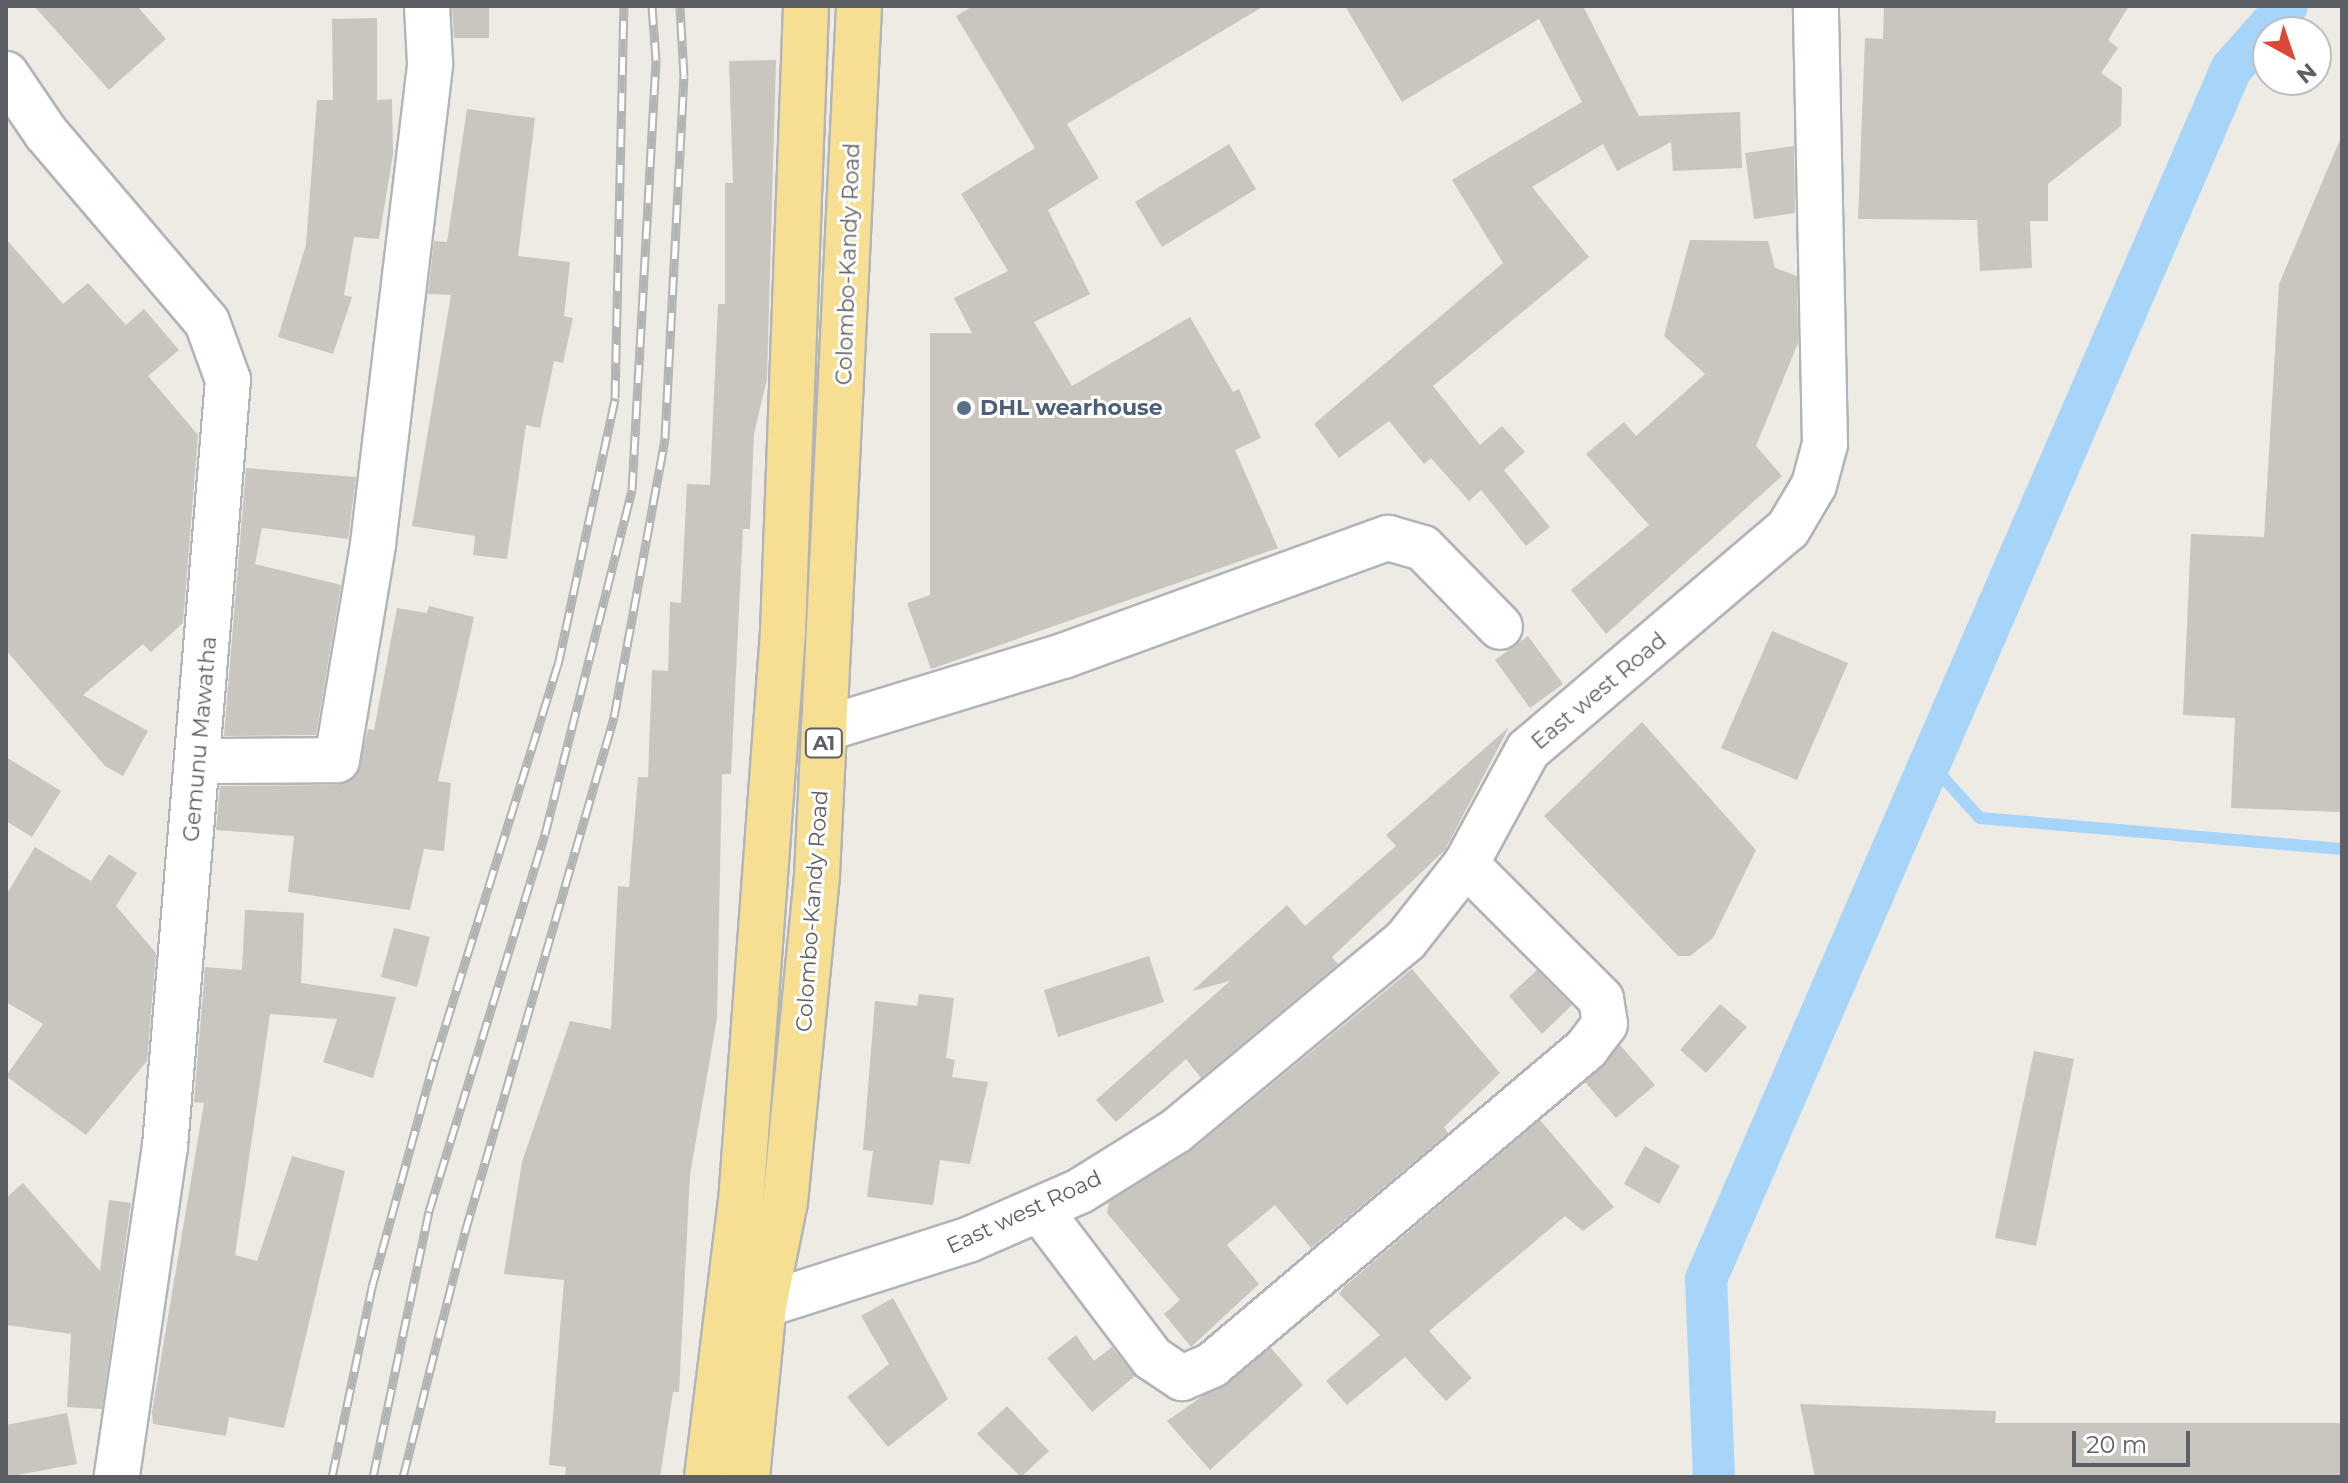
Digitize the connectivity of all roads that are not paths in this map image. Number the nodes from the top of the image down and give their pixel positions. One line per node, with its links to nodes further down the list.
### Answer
1 (427, 6): 8 (street)
2 (806, 6): 13 (highway, A1)
3 (859, 6): 7 (highway, Colombo-Kandy Road / A1)
4 (1816, 6): 9 (street, East west Road)
5 (6, 74): 8 (street, Gemunu Mawatha)
6 (1500, 627): 7 (street)
7 (824, 729): 11 (highway, Colombo-Kandy Road / A1)
8 (201, 761): 12 (street, Gemunu Mawatha)
9 (1466, 864): 10 (street, East west Road); 10 (street)
10 (1040, 1210): 11 (street, East west Road)
11 (764, 1305): 14 (highway, Colombo-Kandy Road / A1)
12 (117, 1477)
13 (707, 1477)
14 (747, 1477)

